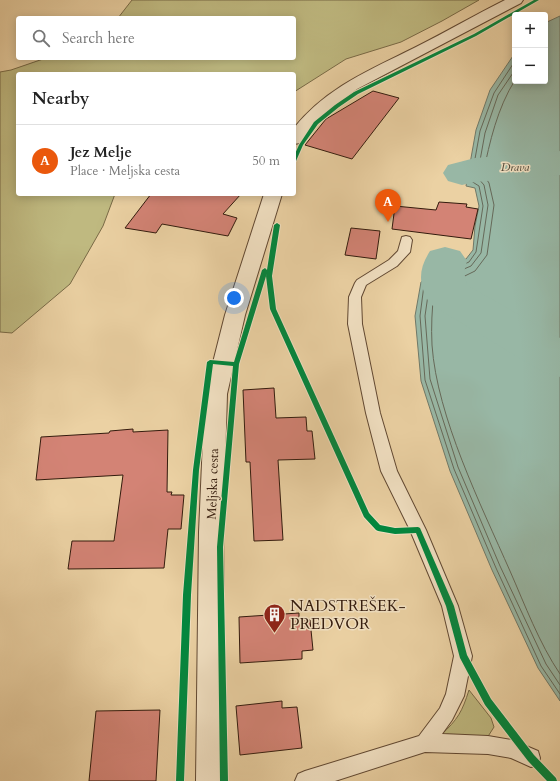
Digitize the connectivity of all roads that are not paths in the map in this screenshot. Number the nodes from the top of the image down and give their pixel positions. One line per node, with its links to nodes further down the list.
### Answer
1 (516, 0): 2 (street)
2 (296, 136)
3 (272, 196): 7 (street, Meljska cesta)
4 (406, 240): 5 (lane)
5 (425, 743): 6 (lane); 8 (lane)
6 (531, 758)
7 (211, 781)
8 (305, 781)

